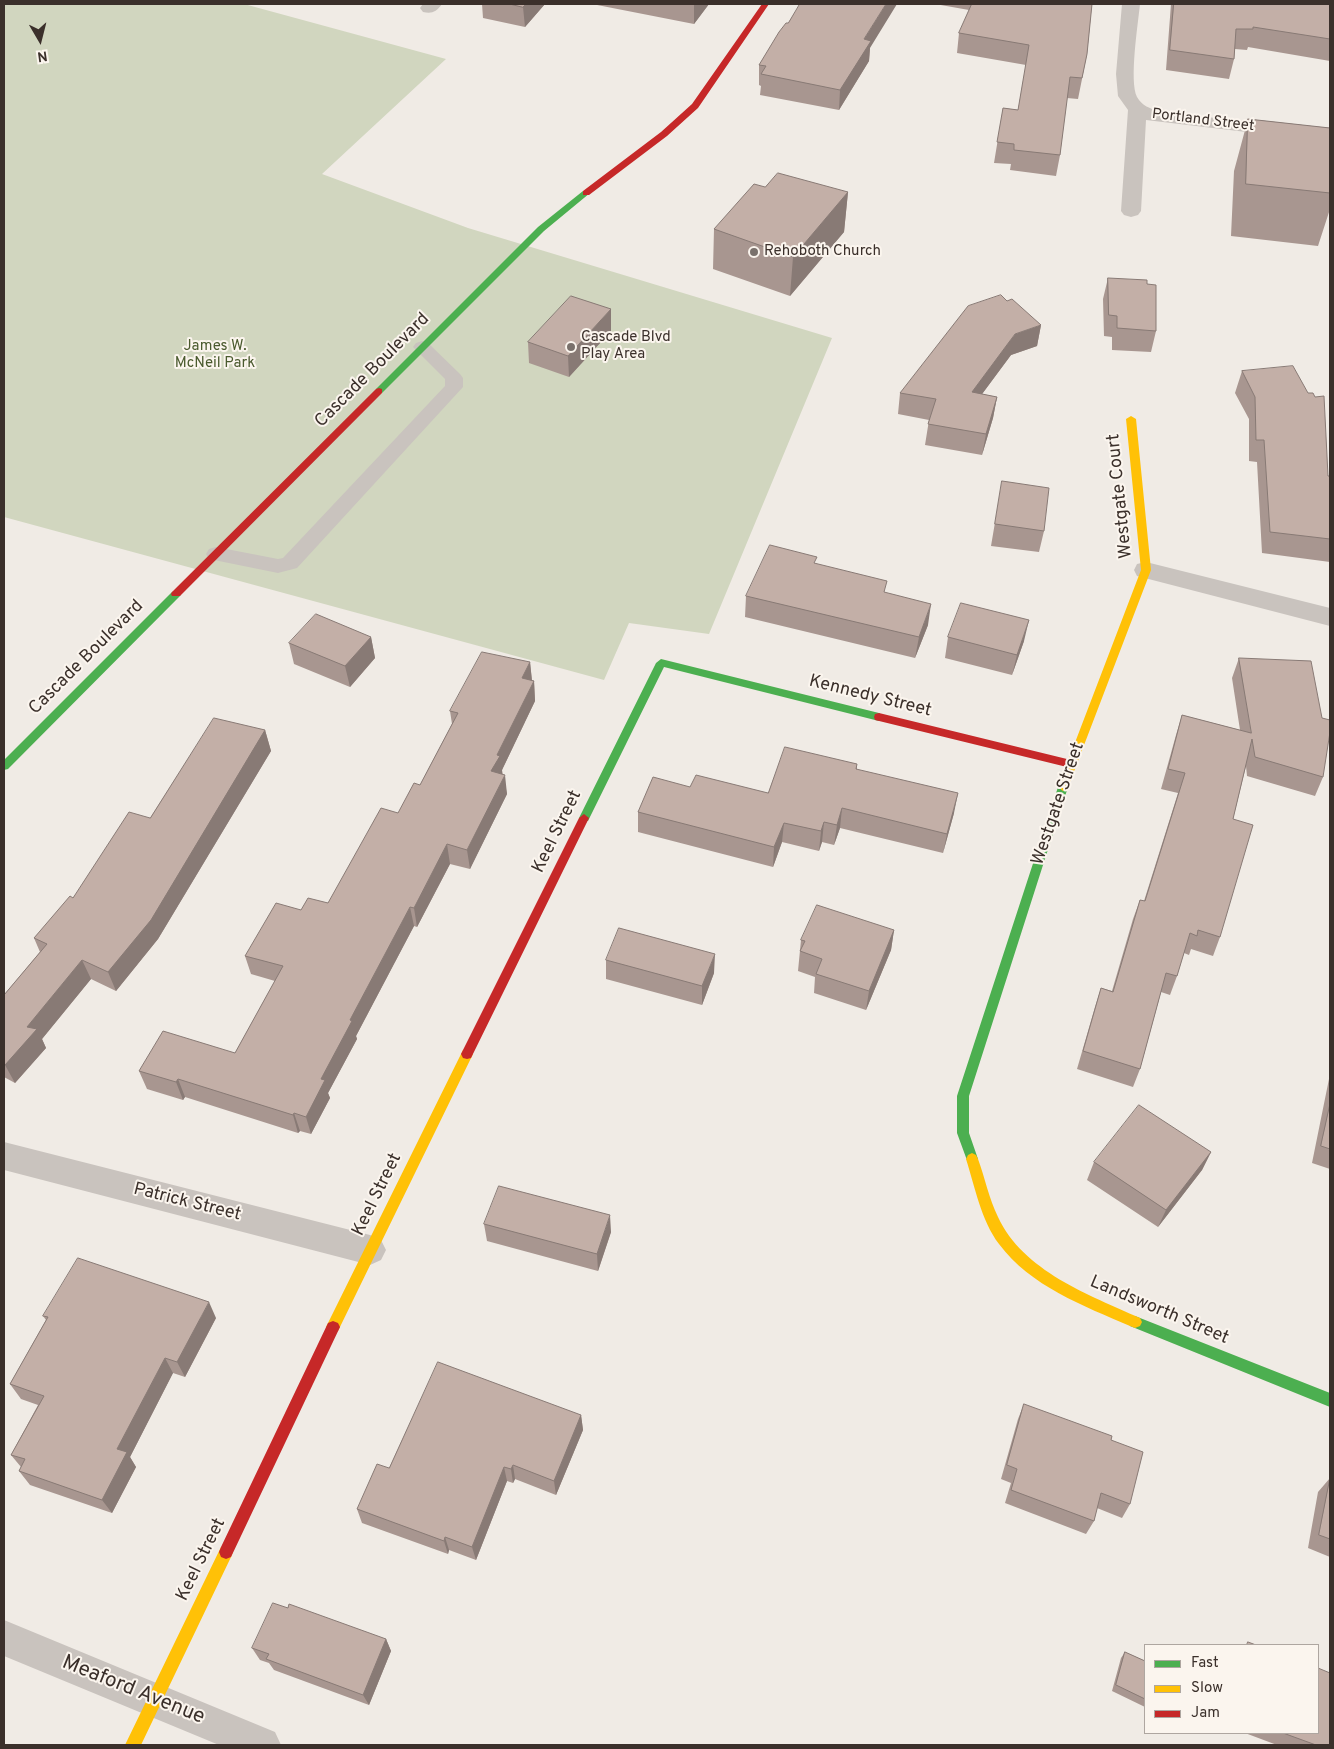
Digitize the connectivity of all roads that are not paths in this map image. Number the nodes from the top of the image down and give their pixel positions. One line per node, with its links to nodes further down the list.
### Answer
1 (764, 4): 6 (street, Cascade Boulevard)
2 (1131, 4): 3 (street)
3 (1137, 110): 4 (street, Portland Street); 5 (street)
4 (1330, 136)
5 (1131, 211)
6 (422, 347): 8 (street, Cascade Boulevard); 8 (lane)
7 (1131, 419): 9 (street, Westgate Court)
8 (216, 554): 13 (street, Cascade Boulevard)
9 (1146, 570): 10 (street); 12 (street, Westgate Street)
10 (1330, 617)
11 (661, 663): 12 (street, Kennedy Street); 16 (street, Keel Street)
12 (1071, 764): 15 (street, Westgate Street)
13 (4, 766)
14 (4, 1156): 16 (street, Patrick Street)
15 (994, 1223): 17 (street, Landsworth Street)
16 (370, 1250): 19 (street, Keel Street)
17 (1330, 1400)
18 (4, 1638): 19 (street, Meaford Avenue)
19 (155, 1698): 20 (street, Keel Street); 21 (street, Meaford Avenue)
20 (133, 1745)
21 (262, 1745)

